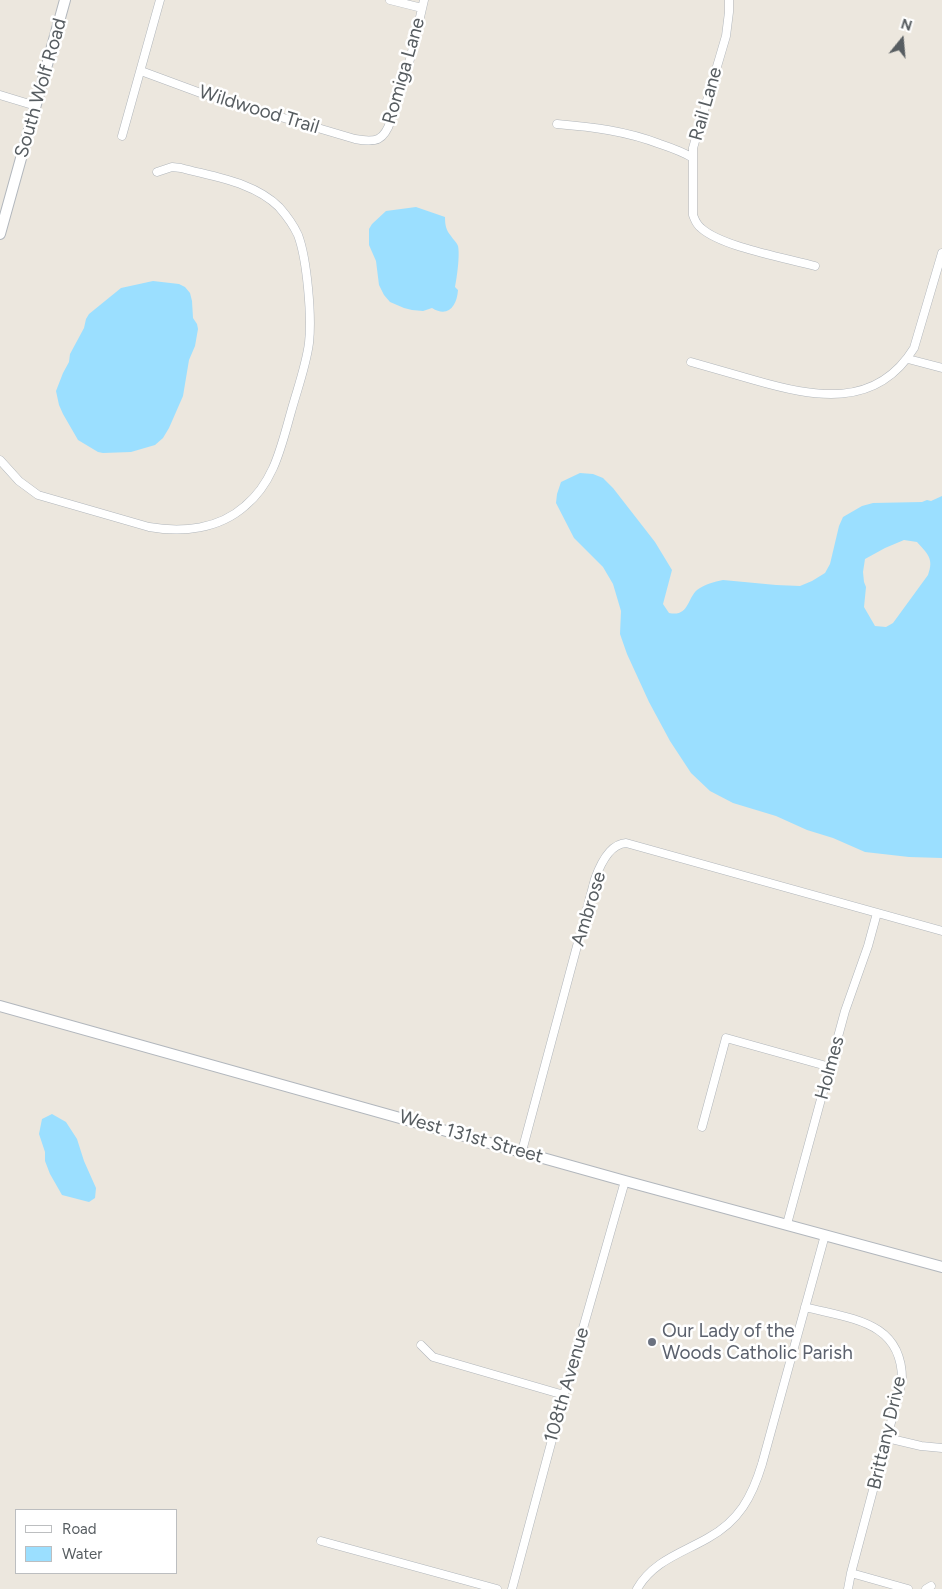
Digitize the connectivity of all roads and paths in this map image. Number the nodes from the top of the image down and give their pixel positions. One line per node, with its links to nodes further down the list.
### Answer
1 (65, 0): 8 (street, South Wolf Road)
2 (160, 0): 6 (street)
3 (390, 0): 5 (street)
4 (729, 0): 12 (street, Rail Lane)
5 (423, 4): 11 (street, Romiga Lane)
6 (141, 71): 10 (street); 11 (street, Wildwood Trail)
7 (0, 95): 8 (street)
8 (36, 106): 14 (street, South Wolf Road)
9 (557, 124): 12 (street, Rail Lane)
10 (122, 136)
11 (379, 139)
12 (693, 158): 16 (street)
13 (157, 172): 20 (street)
14 (0, 234)
15 (942, 253): 17 (street)
16 (815, 266)
17 (908, 359): 18 (street); 19 (street)
18 (691, 362)
19 (942, 368)
20 (0, 460)
21 (877, 913): 22 (street, Ambrose); 24 (street, Holmes); 26 (street, Ambrose)
22 (942, 931)
23 (0, 1006): 26 (street, West 131st Street)
24 (830, 1067): 25 (street); 28 (street, Holmes)
25 (702, 1127)
26 (522, 1151): 27 (street, West 131st Street)
27 (625, 1181): 28 (street, West 131st Street); 33 (street, 108th Avenue)
28 (787, 1224): 29 (street, West 131st Street)
29 (825, 1235): 30 (street, West 131st Street); 31 (street)
30 (942, 1267)
31 (805, 1307): 34 (street, Brittany Drive); 40 (street)
32 (421, 1345): 33 (street)
33 (564, 1395): 39 (street, 108th Avenue)
34 (887, 1438): 35 (street); 37 (street, Brittany Drive)
35 (942, 1448)
36 (321, 1541): 38 (street)
37 (851, 1573): 41 (street, Brittany Drive); 42 (street)
38 (497, 1589)
39 (512, 1589)
40 (636, 1589)
41 (848, 1589)
42 (908, 1589)

